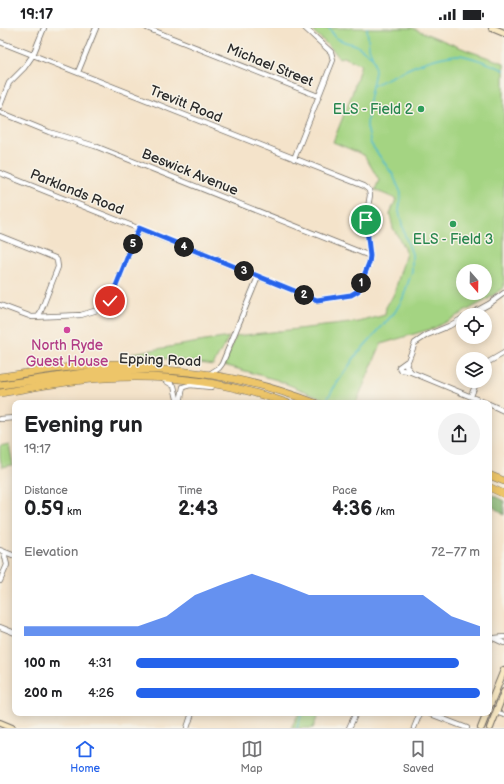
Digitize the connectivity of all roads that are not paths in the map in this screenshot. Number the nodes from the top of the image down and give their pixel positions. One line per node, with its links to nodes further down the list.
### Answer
1 (44, 28): 8 (street)
2 (96, 28): 9 (street)
3 (147, 28): 10 (street, Michael Street)
4 (306, 28): 10 (street)
5 (492, 28): 6 (main road)
6 (504, 33)
7 (0, 42): 8 (street, Trevitt Road)
8 (33, 55): 9 (street, Trevitt Road); 11 (street)
9 (78, 72): 13 (street, Trevitt Road)
10 (318, 96): 13 (street)
11 (0, 106)
12 (0, 112): 18 (street, Beswick Avenue)
13 (294, 159): 15 (street, Trevitt Road)
14 (0, 173): 16 (street, Parklands Road)
15 (364, 186): 18 (street, Parklands Road)
16 (139, 228): 19 (street, Parklands Road); 23 (street)
17 (0, 236): 23 (street)
18 (370, 256): 19 (street, Parklands Road)
19 (258, 277): 28 (street)
20 (504, 293): 22 (street)
21 (0, 305): 23 (street)
22 (482, 308)
23 (39, 316)
24 (456, 321): 37 (street)
25 (504, 353): 26 (street)
26 (492, 360)
27 (168, 370): 28 (main road, Epping Road); 29 (main road); 32 (main road, Epping Road)
28 (208, 375): 41 (main road, Epping Road)
29 (0, 377)
30 (158, 377): 31 (main road, Epping Road); 33 (main road, Epping Road); 38 (street)
31 (217, 383): 39 (street); 40 (main road, Epping Road)
32 (0, 385)
33 (42, 386): 35 (main road, Epping Road); 36 (main road)
34 (474, 388): 37 (street)
35 (0, 392)
36 (0, 396)
37 (471, 396): 42 (street)
38 (178, 400)
39 (180, 400)
40 (278, 400)
41 (307, 400)
42 (480, 400)
43 (492, 405): 44 (street)
44 (504, 410)
45 (12, 418): 46 (street)
46 (0, 419)
47 (492, 476): 48 (main road)
48 (504, 481)
49 (492, 488): 50 (main road)
50 (504, 494)
51 (2, 551): 52 (street); 53 (street)
52 (12, 555)
53 (0, 581)
54 (0, 627): 55 (street)
55 (12, 632)
56 (492, 637): 58 (street)
57 (492, 637): 59 (street)
58 (504, 637)
59 (504, 643)
60 (504, 670): 62 (main road)
61 (504, 692): 63 (main road)
62 (492, 700)
63 (496, 712): 64 (street); 77 (main road)
64 (504, 715)
65 (191, 716): 72 (street)
66 (355, 716): 73 (street)
67 (419, 716): 74 (street)
68 (436, 716): 75 (street)
69 (486, 716): 76 (main road)
70 (0, 723): 71 (main road)
71 (12, 728)
72 (187, 728)
73 (349, 728)
74 (414, 728)
75 (467, 728)
76 (481, 728)
77 (490, 728)

